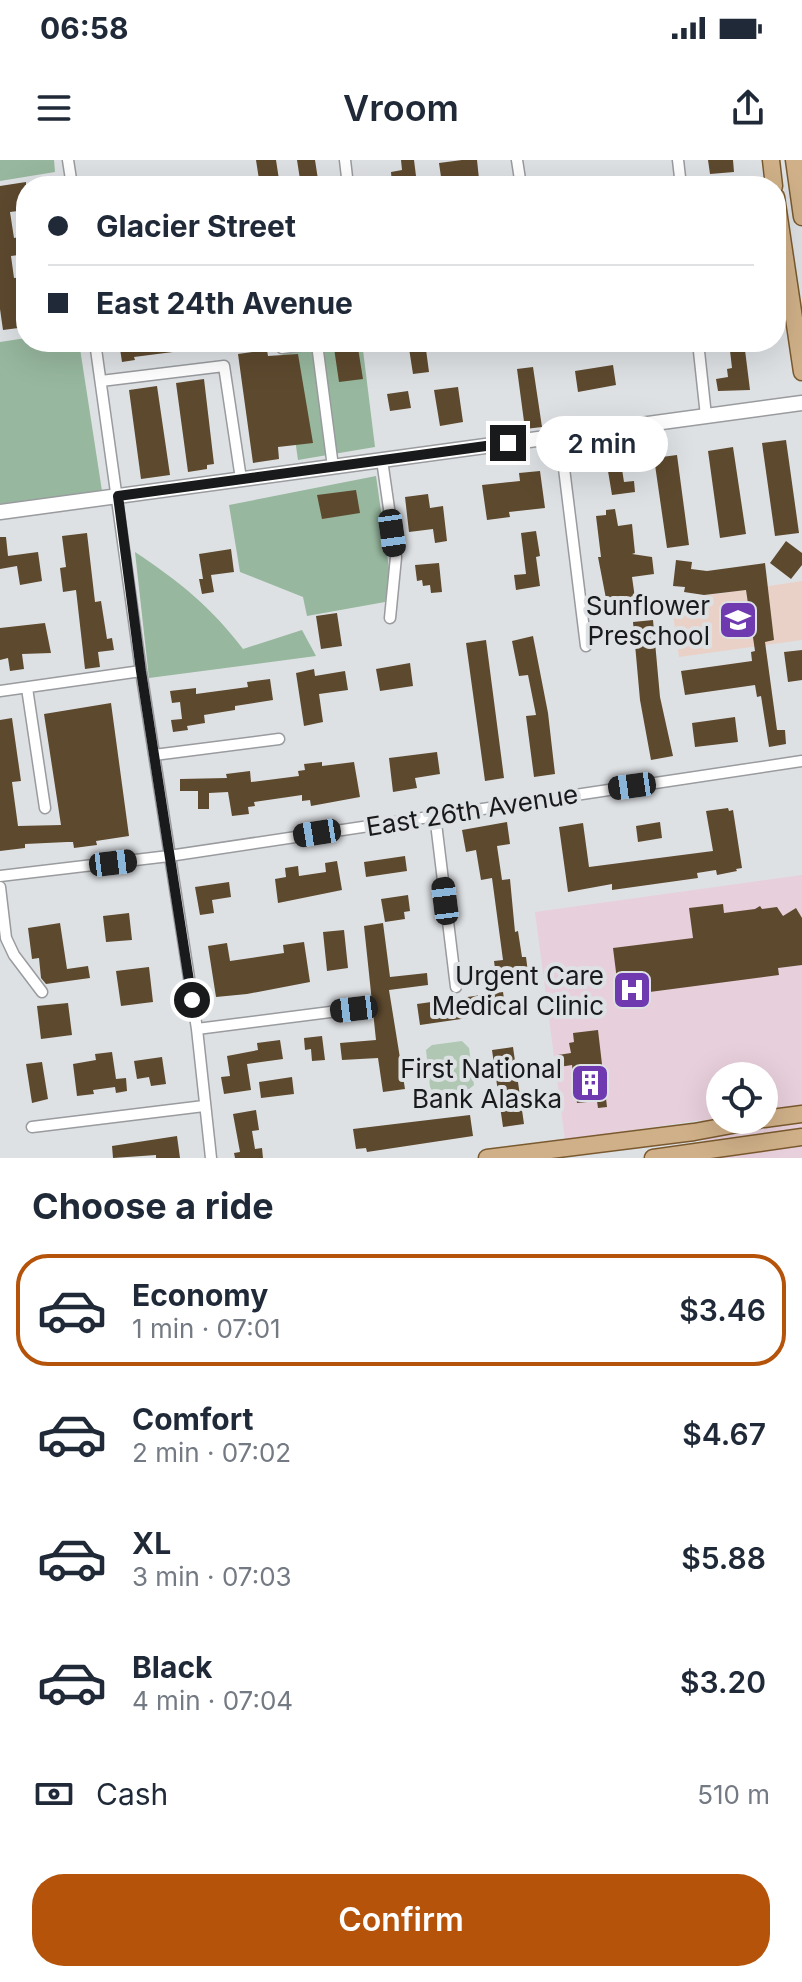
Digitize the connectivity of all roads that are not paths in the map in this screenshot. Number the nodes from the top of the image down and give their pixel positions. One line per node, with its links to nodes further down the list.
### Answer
1 (794, 160): 2 (main road)
2 (802, 217)
3 (786, 264): 7 (main road)
4 (97, 352): 8 (street)
5 (323, 352): 13 (street)
6 (699, 352): 10 (street)
7 (802, 372)
8 (101, 381): 14 (street); 15 (street)
9 (802, 403): 10 (street)
10 (706, 416): 11 (street)
11 (560, 436): 12 (street); 18 (street)
12 (382, 460): 13 (street); 17 (street)
13 (333, 467): 14 (street)
14 (241, 479): 15 (street)
15 (118, 496): 16 (street); 19 (street)
16 (0, 512)
17 (390, 618)
18 (586, 646)
19 (141, 671): 20 (street); 23 (street)
20 (27, 688): 21 (street); 25 (street)
21 (0, 691)
22 (279, 739): 23 (street)
23 (154, 755): 27 (street)
24 (802, 761): 26 (street, East 26th Avenue)
25 (45, 808)
26 (435, 815): 27 (street, East 26th Avenue); 30 (street)
27 (169, 856): 28 (street, East 26th Avenue); 33 (street)
28 (0, 876)
29 (0, 887): 31 (street)
30 (456, 987)
31 (42, 992)
32 (354, 1009): 33 (street)
33 (197, 1029): 34 (street)
34 (204, 1106): 37 (street); 43 (street)
35 (802, 1114): 36 (main road)
36 (778, 1118)
37 (32, 1127)
38 (706, 1130): 39 (main road)
39 (694, 1132): 41 (main road); 45 (main road)
40 (802, 1137): 42 (main road)
41 (537, 1155): 44 (main road)
42 (697, 1155): 45 (main road)
43 (211, 1158)
44 (487, 1158)
45 (651, 1158)

